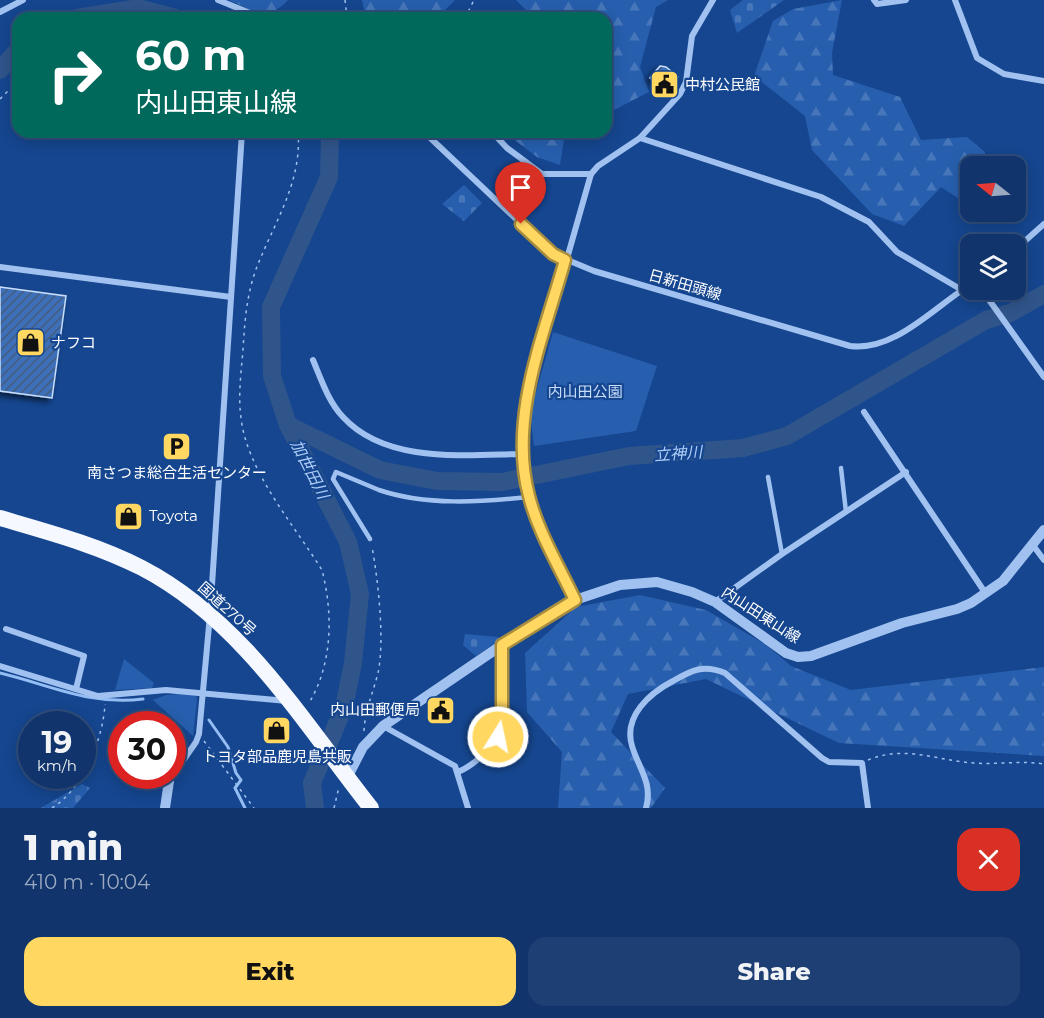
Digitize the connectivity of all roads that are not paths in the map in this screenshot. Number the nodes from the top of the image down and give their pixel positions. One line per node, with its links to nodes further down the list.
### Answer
1 (23, 0): 7 (street)
2 (218, 0): 8 (street)
3 (713, 0): 13 (street)
4 (874, 0): 5 (street)
5 (906, 0)
6 (955, 0): 9 (street)
7 (0, 12)
8 (247, 12)
9 (1044, 81)
10 (242, 138): 21 (street)
11 (430, 138): 17 (street, 日新田頭線)
12 (498, 138): 14 (street)
13 (640, 138): 14 (street); 19 (street)
14 (591, 174): 17 (street)
15 (1044, 224): 16 (street)
16 (1026, 240)
17 (565, 260): 20 (street, 日新田頭線); 26 (street)
18 (0, 267): 21 (street)
19 (960, 289)
20 (960, 291)
21 (231, 297): 41 (street)
22 (990, 300): 24 (street)
23 (313, 360): 26 (street)
24 (1044, 377)
25 (864, 412): 28 (street)
26 (522, 454): 30 (street)
27 (841, 468): 31 (lane)
28 (906, 472): 31 (street); 38 (street)
29 (768, 477): 36 (lane)
30 (528, 494): 34 (lane); 39 (street)
31 (846, 512): 36 (street)
32 (0, 518): 41 (highway, 国道270号)
33 (1044, 530): 35 (street, 内山田東山線)
34 (370, 539)
35 (1032, 544): 37 (street); 38 (street, 内山田東山線)
36 (782, 554): 40 (street)
37 (1044, 560)
38 (986, 594): 40 (street, 内山田東山線)
39 (575, 600): 40 (street, 内山田東山線); 43 (street, 内山田東山線)
40 (716, 602)
41 (210, 615): 46 (street); 47 (highway, 国道270号)
42 (6, 629): 45 (street)
43 (502, 645): 48 (street, 内山田東山線); 50 (street)
44 (0, 666): 45 (street)
45 (76, 689): 46 (street)
46 (203, 691): 47 (street); 49 (street)
47 (288, 701): 51 (highway, 国道270号)
48 (383, 726): 50 (street); 51 (street, 内山田東山線)
49 (186, 757)
50 (458, 772): 55 (street)
51 (343, 776): 54 (highway, 国道270号)
52 (169, 789): 53 (street)
53 (165, 808)
54 (371, 808)
55 (468, 808)
56 (646, 808): 57 (street)
57 (868, 808)

